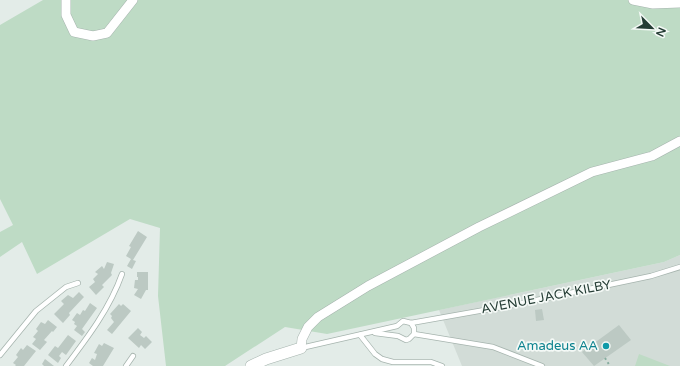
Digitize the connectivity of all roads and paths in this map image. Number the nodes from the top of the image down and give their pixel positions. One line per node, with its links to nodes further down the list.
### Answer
1 (66, 0): 2 (street)
2 (133, 0)
3 (633, 0): 4 (street)
4 (680, 3)
5 (680, 141): 15 (street)
6 (680, 266): 9 (lane, AVENUE JACK KILBY)
7 (122, 274): 19 (lane)
8 (78, 283): 16 (lane)
9 (411, 323): 10 (lane, AVENUE JACK KILBY); 12 (lane)
10 (396, 326): 11 (lane, AVENUE JACK KILBY); 14 (lane)
11 (371, 333): 13 (lane, AVENUE JACK KILBY); 14 (lane, AVENUE JACK KILBY)
12 (414, 334): 14 (lane, AVENUE JACK KILBY); 23 (lane)
13 (360, 335): 15 (lane, AVENUE JACK KILBY); 22 (lane)
14 (398, 336)
15 (301, 348): 21 (street)
16 (0, 355)
17 (133, 356): 20 (lane)
18 (605, 358): 24 (path)
19 (66, 366)
20 (126, 366)
21 (251, 366)
22 (442, 366)
23 (542, 366)
24 (610, 366)

